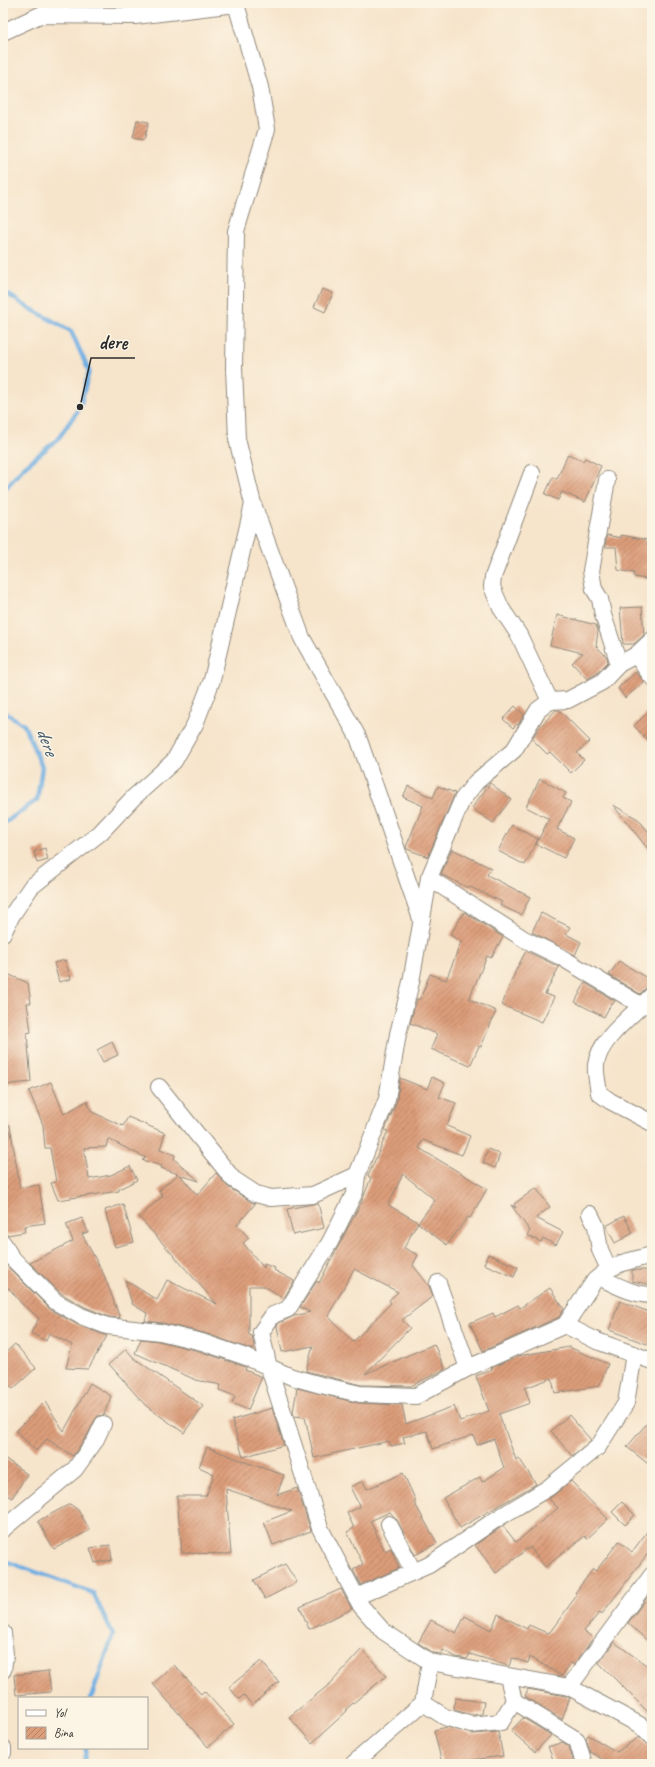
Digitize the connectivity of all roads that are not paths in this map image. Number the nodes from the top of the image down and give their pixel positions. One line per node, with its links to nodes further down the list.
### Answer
1 (236, 4): 2 (street); 5 (street)
2 (3, 32)
3 (532, 473): 10 (street)
4 (607, 480): 8 (street)
5 (253, 504): 12 (street); 13 (street)
6 (652, 640): 7 (street)
7 (636, 655): 8 (street); 9 (street)
8 (619, 664): 10 (street)
9 (652, 676)
10 (550, 701): 11 (street)
11 (429, 878): 12 (street); 14 (street)
12 (421, 919): 17 (street)
13 (3, 933)
14 (647, 1001): 16 (street)
15 (159, 1087): 17 (street)
16 (652, 1123)
17 (357, 1176): 27 (street)
18 (590, 1214): 21 (street)
19 (3, 1243): 27 (street)
20 (652, 1255): 21 (street)
21 (604, 1273): 23 (street); 24 (street)
22 (438, 1283): 28 (street)
23 (652, 1295)
24 (565, 1325): 25 (street); 28 (street)
25 (634, 1354): 26 (street); 32 (street)
26 (652, 1361)
27 (269, 1368): 28 (street); 34 (street)
28 (468, 1368)
29 (103, 1424): 31 (street)
30 (389, 1524): 32 (street)
31 (3, 1529)
32 (413, 1571): 34 (street)
33 (652, 1575): 39 (street)
34 (356, 1596): 36 (street)
35 (3, 1633): 37 (street)
36 (430, 1662): 38 (street); 41 (street)
37 (3, 1670)
38 (508, 1677): 39 (street); 40 (street)
39 (569, 1688): 42 (street)
40 (514, 1701): 41 (street); 46 (street)
41 (423, 1703): 45 (street)
42 (652, 1737)
43 (3, 1748): 44 (street)
44 (3, 1753)
45 (353, 1764)
46 (584, 1764)

